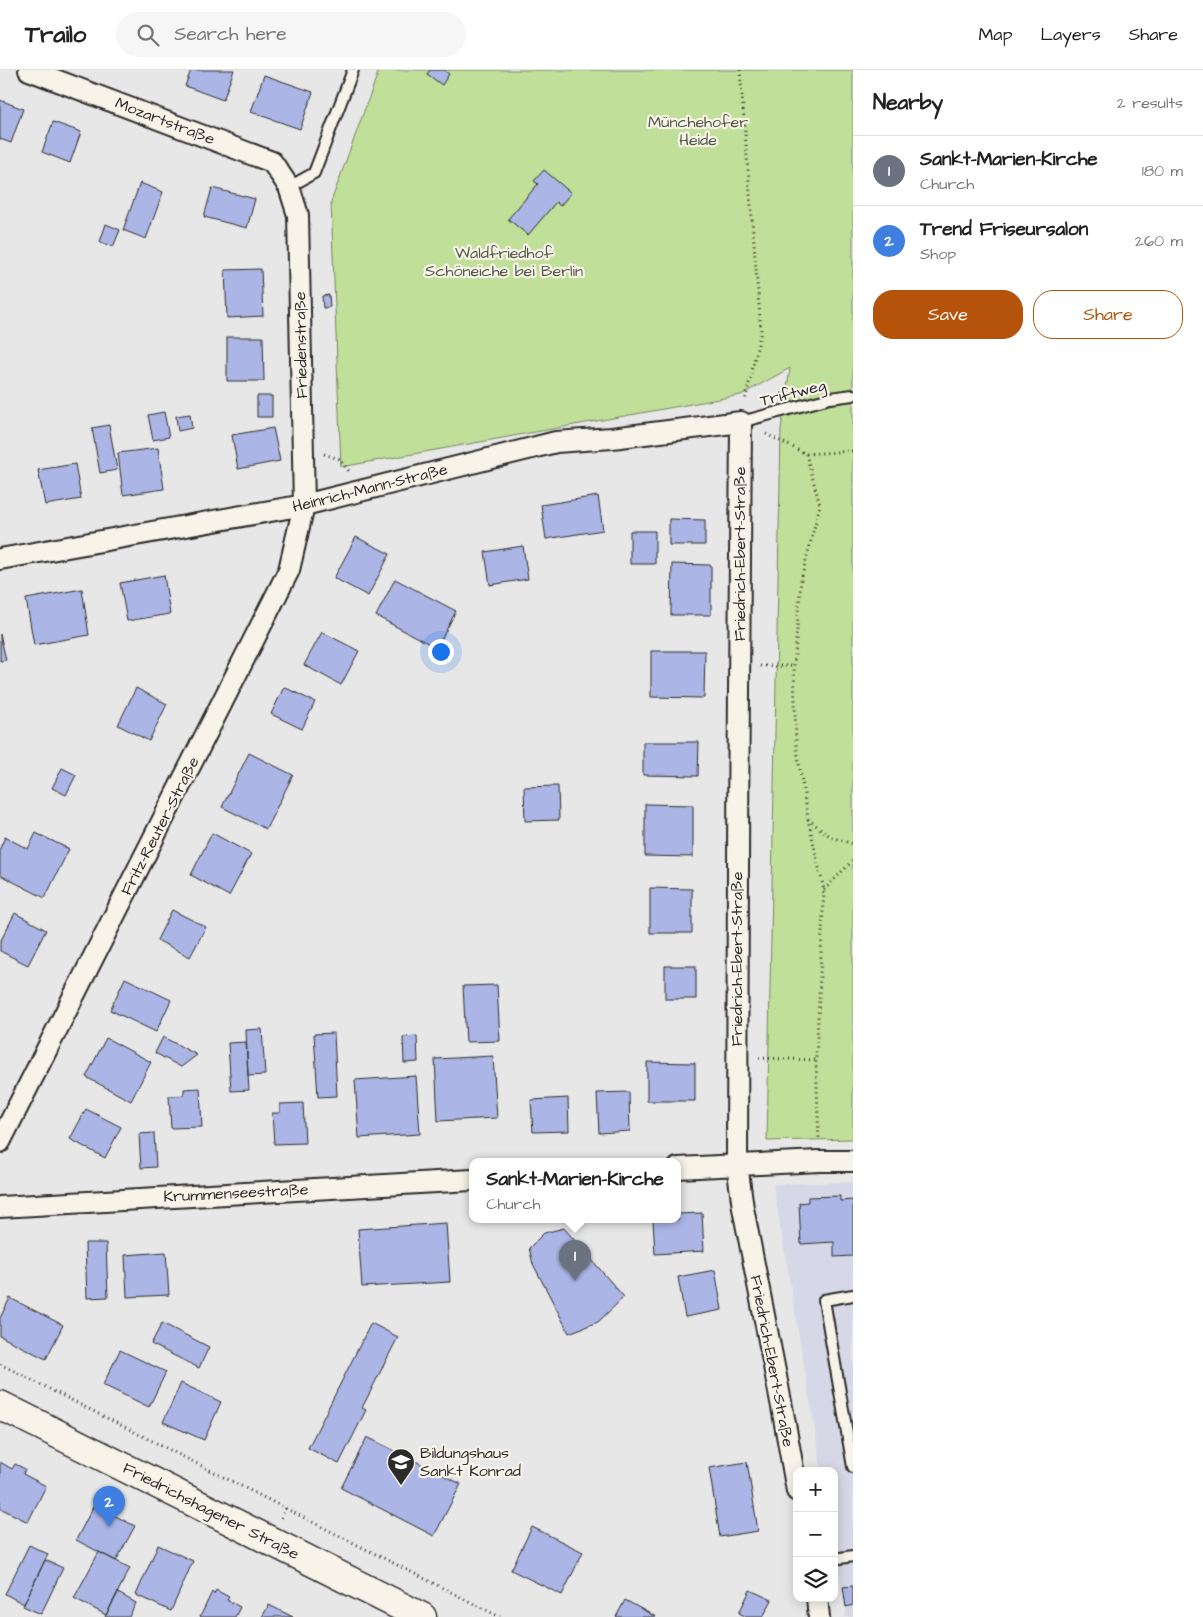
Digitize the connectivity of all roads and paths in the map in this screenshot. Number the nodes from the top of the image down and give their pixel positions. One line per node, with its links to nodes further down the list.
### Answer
1 (29, 70): 4 (street, Mozartstraße)
2 (353, 70): 4 (lane)
3 (740, 70): 6 (path)
4 (289, 187): 7 (street, Friedenstraße)
5 (853, 395): 6 (lane, Triftweg)
6 (741, 422): 9 (path); 11 (street, Heinrich-Mann-Straße); 13 (street, Friedrich-Ebert-Straße)
7 (303, 444): 10 (path); 11 (street, Friedenstraße)
8 (853, 451): 9 (path)
9 (806, 454): 14 (path)
10 (352, 475)
11 (304, 506): 12 (street, Heinrich-Mann-Straße); 21 (street, Fritz-Reuter-Straße)
12 (0, 559)
13 (740, 666): 14 (path); 19 (street, Friedrich-Ebert-Straße)
14 (794, 666): 15 (path)
15 (808, 819): 16 (path); 18 (path)
16 (853, 844)
17 (853, 860): 18 (path)
18 (824, 890): 20 (path)
19 (736, 1058): 20 (path); 24 (street, Friedrich-Ebert-Straße)
20 (816, 1060): 22 (path)
21 (0, 1142)
22 (819, 1161): 23 (street); 24 (street)
23 (853, 1161)
24 (737, 1164): 25 (street); 32 (street, Friedrich-Ebert-Straße)
25 (681, 1168)
26 (469, 1180): 27 (street, Krummenseestraße)
27 (0, 1207)
28 (853, 1295): 31 (lane)
29 (0, 1364): 37 (path)
30 (0, 1405): 36 (main road, Friedrichshagener Straße)
31 (853, 1467)
32 (793, 1469)
33 (853, 1556): 34 (lane)
34 (838, 1558)
35 (817, 1602): 38 (street)
36 (422, 1617)
37 (500, 1617)
38 (819, 1617)

